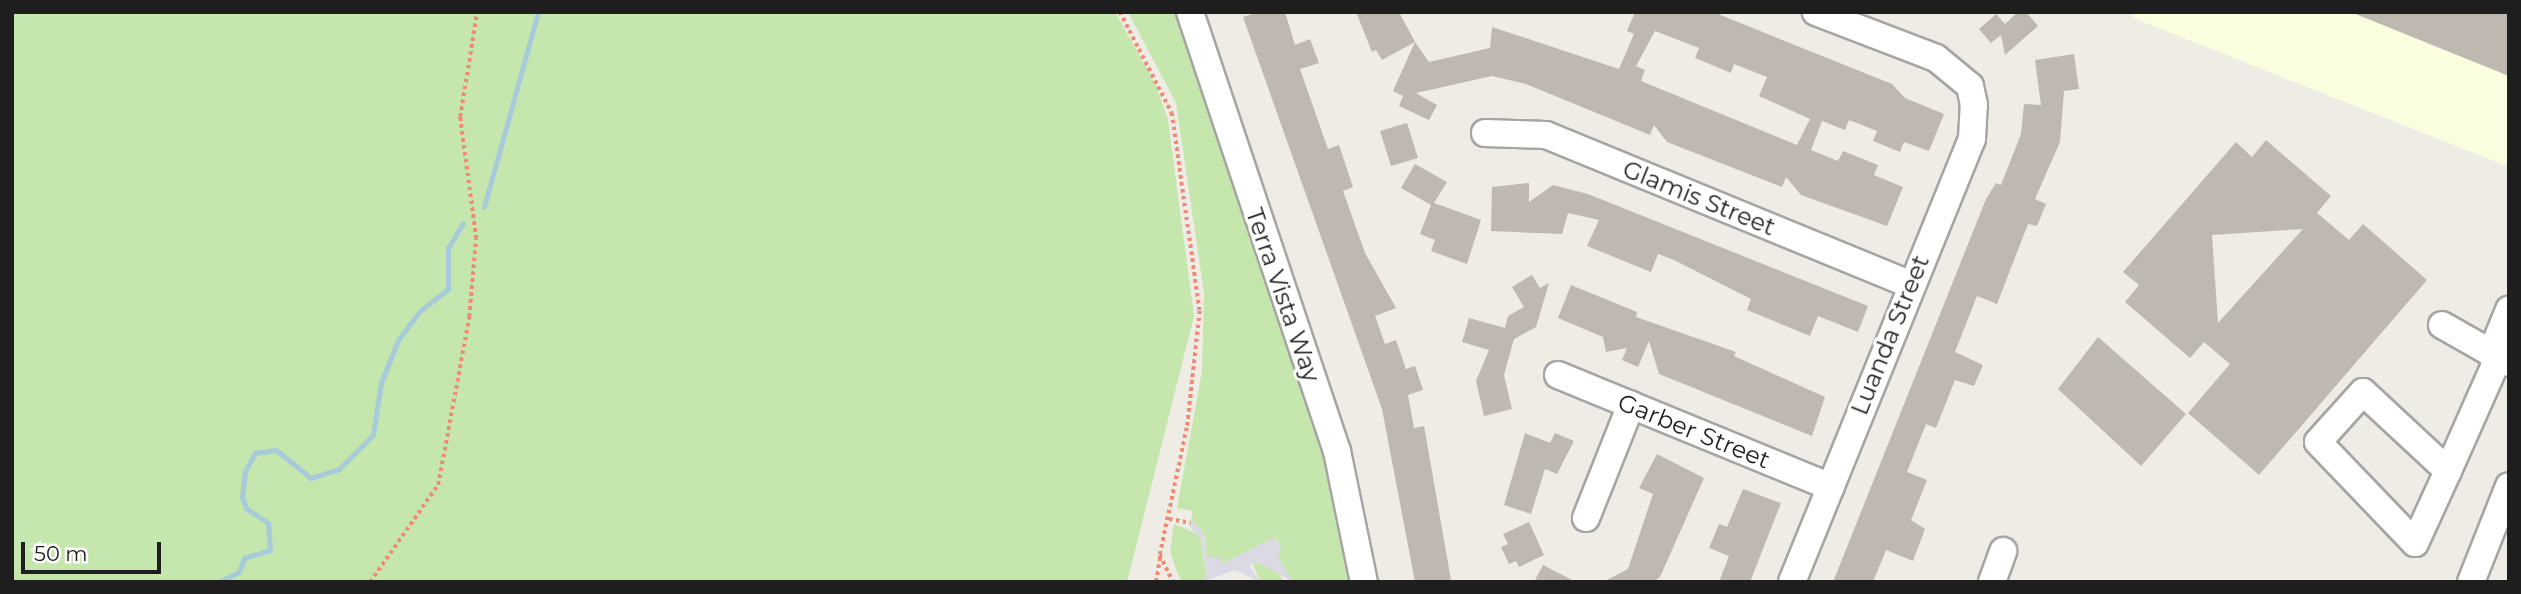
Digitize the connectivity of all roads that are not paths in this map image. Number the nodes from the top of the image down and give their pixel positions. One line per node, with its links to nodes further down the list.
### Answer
1 (1190, 12): 15 (street, Terra Vista Way)
2 (1816, 12): 4 (street, Luanda Street)
3 (1485, 133): 4 (street, Glamis Street)
4 (1909, 284): 12 (street, Luanda Street)
5 (2509, 310): 7 (street)
6 (2442, 325): 7 (street)
7 (2499, 358): 10 (street)
8 (1558, 375): 9 (street, Garber Street)
9 (1631, 405): 12 (street, Garber Street); 13 (street)
10 (2448, 471): 10 (street)
11 (2509, 486): 18 (street)
12 (1830, 487): 16 (street, Luanda Street)
13 (1586, 518)
14 (2003, 551): 17 (street)
15 (1364, 582)
16 (1792, 582)
17 (1992, 582)
18 (2471, 582)

